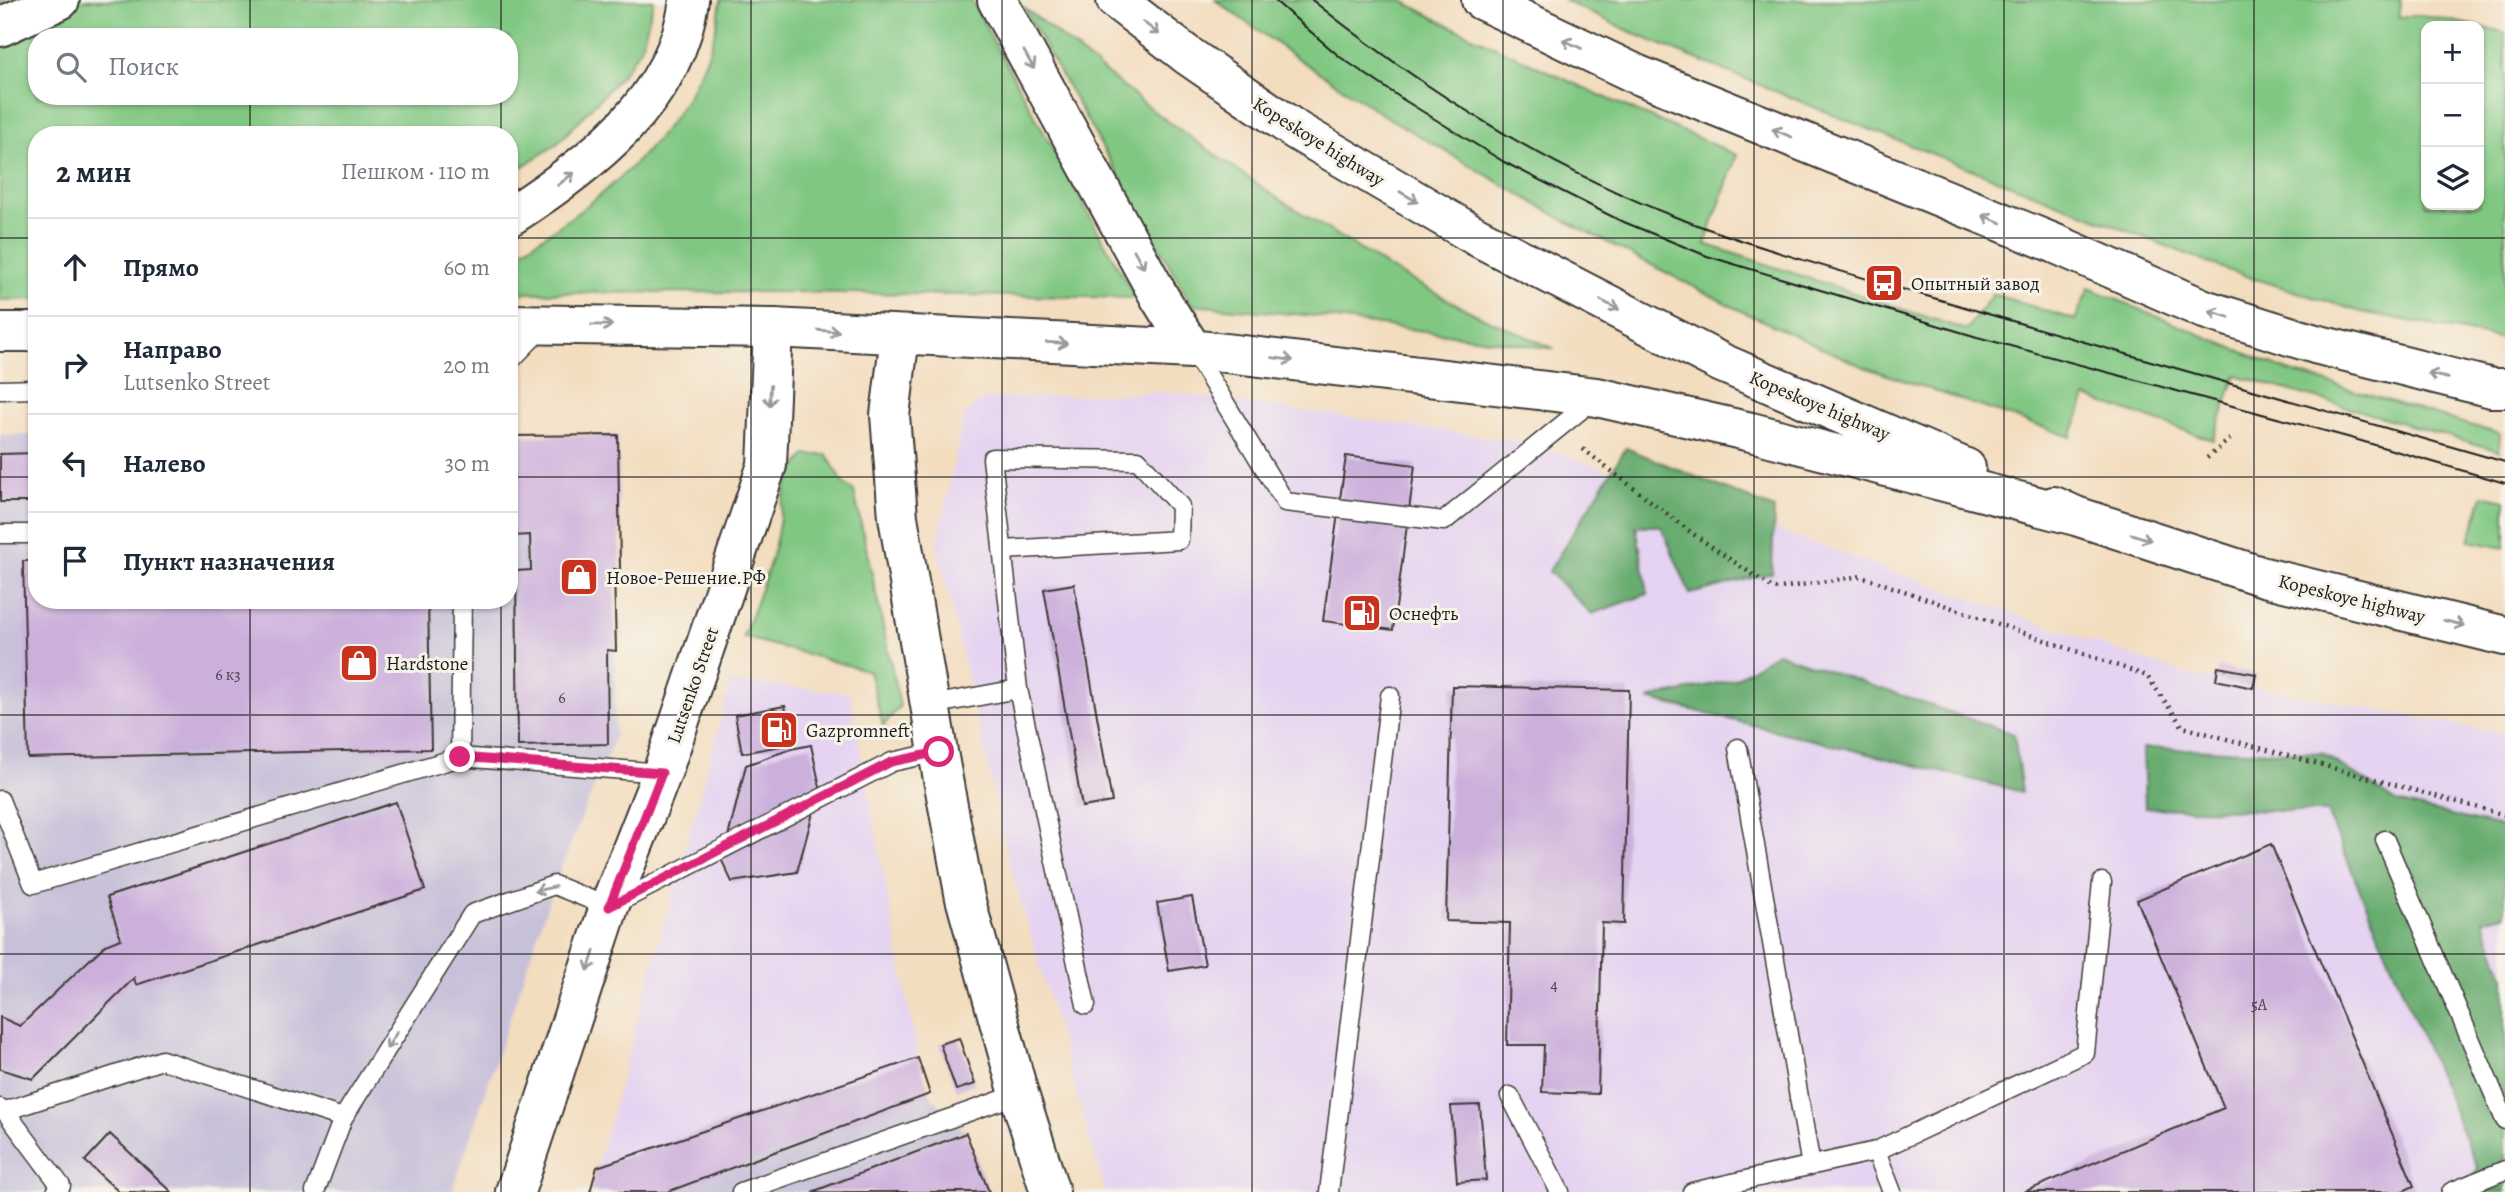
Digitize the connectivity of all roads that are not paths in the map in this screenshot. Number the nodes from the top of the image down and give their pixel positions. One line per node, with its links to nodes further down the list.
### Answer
1 (60, 0): 6 (main road)
2 (689, 0): 7 (main road, one-way to 2)
3 (997, 0): 14 (main road, one-way to 14)
4 (1116, 0): 20 (main road, Kopeskoye highway, one-way to 20)
5 (1481, 0): 16 (main road, one-way to 5)
6 (0, 27)
7 (518, 212)
8 (547, 323): 9 (main road); 10 (main road, one-way to 10); 15 (lane)
9 (518, 324)
10 (773, 328): 13 (main road, one-way to 13); 32 (main road, Lutsenko Street, one-way to 32)
11 (28, 331): 12 (main road)
12 (0, 332)
13 (900, 336): 14 (main road, one-way to 14); 28 (main road)
14 (1192, 349): 19 (main road, one-way to 19); 19 (lane)
15 (518, 353)
16 (2505, 388)
17 (28, 389): 18 (lane)
18 (0, 390)
19 (1597, 397): 20 (main road)
20 (2076, 516): 25 (main road, Kopeskoye highway, one-way to 25)
21 (0, 534): 22 (lane)
22 (28, 534)
23 (1002, 550): 23 (lane); 26 (lane)
24 (462, 609): 31 (lane)
25 (2505, 636)
26 (1018, 690): 28 (lane); 37 (lane)
27 (1390, 696): 51 (lane)
28 (931, 705): 30 (main road)
29 (1738, 748): 44 (lane)
30 (939, 752): 36 (lane); 38 (main road)
31 (460, 757): 32 (lane); 33 (lane)
32 (662, 773): 36 (main road, Lutsenko Street)
33 (0, 800)
34 (2385, 840): 42 (lane)
35 (2102, 882): 43 (lane)
36 (609, 907): 41 (lane, one-way to 41); 48 (main road, Lutsenko Street, one-way to 48)
37 (1086, 1005)
38 (1019, 1094): 49 (lane); 50 (main road)
39 (1510, 1096): 52 (lane)
40 (2, 1110): 41 (lane); 46 (lane)
41 (343, 1118): 47 (lane)
42 (2505, 1120)
43 (1876, 1151): 44 (lane); 54 (lane)
44 (1811, 1166): 53 (lane)
45 (2505, 1170): 55 (lane)
46 (56, 1192)
47 (315, 1192)
48 (515, 1192)
49 (741, 1192)
50 (1050, 1192)
51 (1329, 1192)
52 (1560, 1192)
53 (1692, 1192)
54 (1892, 1192)
55 (2451, 1192)

